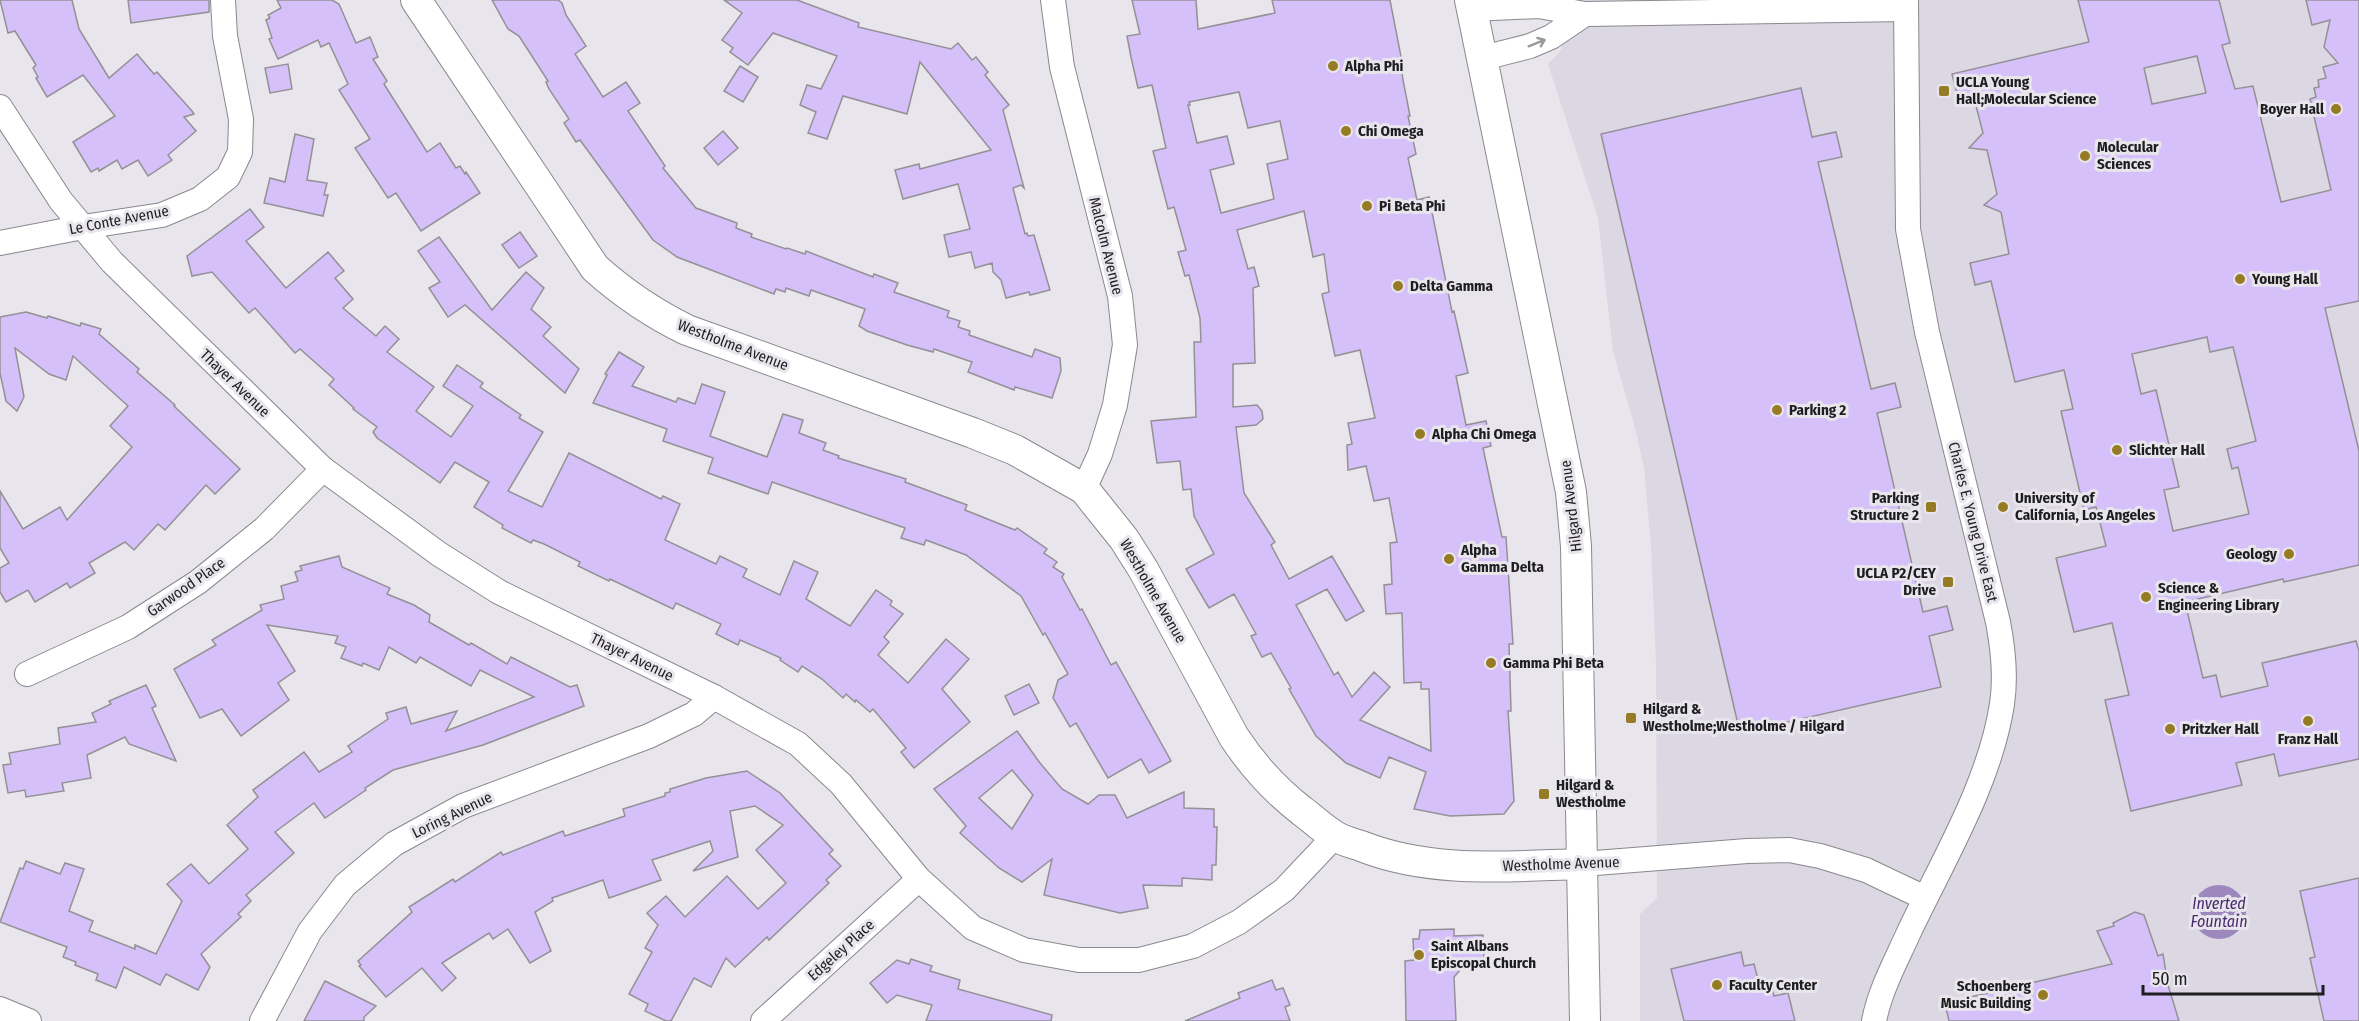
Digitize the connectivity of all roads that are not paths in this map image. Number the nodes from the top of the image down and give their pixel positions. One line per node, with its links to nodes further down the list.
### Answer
1 (223, 0): 9 (street, Le Conte Avenue)
2 (416, 0): 12 (street, Westholme Avenue)
3 (1053, 0): 12 (street, Malcolm Avenue)
4 (1471, 4): 6 (street); 7 (street, Hilgard Avenue)
5 (1906, 5): 6 (street); 18 (street, Charles E. Young Drive East)
6 (1585, 14): 7 (street, one-way to 6)
7 (1483, 58): 16 (street, Hilgard Avenue)
8 (0, 107): 9 (street, Thayer Avenue)
9 (83, 227): 10 (street, Le Conte Avenue); 11 (street, Thayer Avenue)
10 (0, 243)
11 (323, 469): 13 (street, Garwood Place); 14 (street, Thayer Avenue)
12 (1084, 489): 15 (street, Westholme Avenue)
13 (27, 674)
14 (714, 697): 17 (street, Thayer Avenue); 21 (street, Loring Avenue)
15 (1335, 836): 16 (street, Westholme Avenue); 17 (street, Thayer Avenue)
16 (1583, 864): 18 (street, Westholme Avenue); 23 (street, Hilgard Avenue)
17 (920, 879): 22 (street, Edgeley Place)
18 (1925, 898): 24 (street, Charles E. Young Drive East)
19 (0, 1009): 20 (street)
20 (29, 1021)
21 (262, 1021)
22 (763, 1021)
23 (1585, 1021)
24 (1874, 1021)

